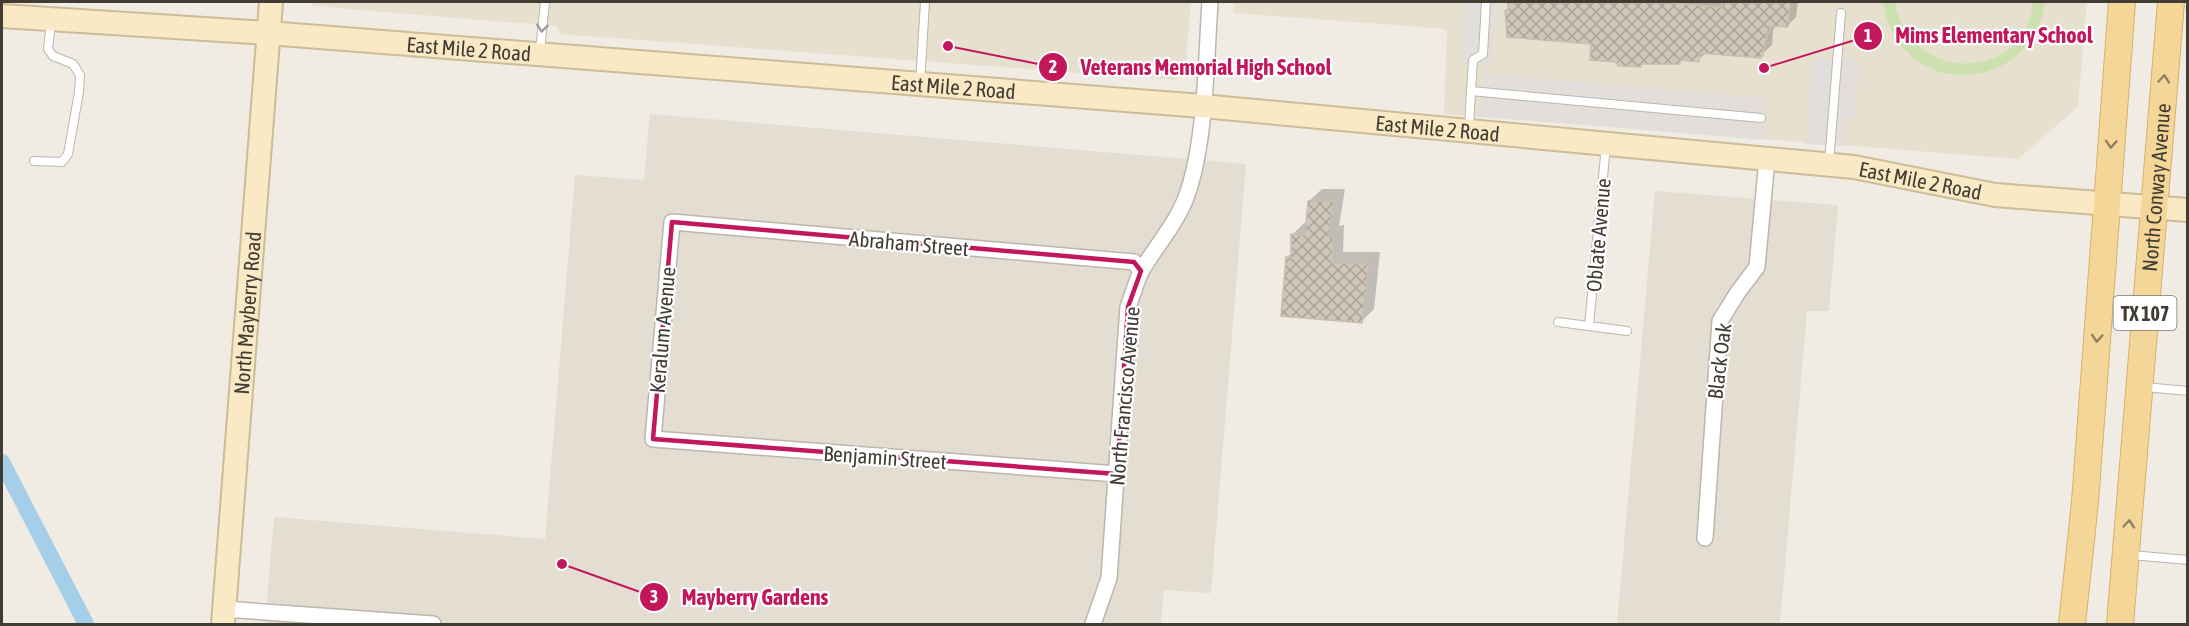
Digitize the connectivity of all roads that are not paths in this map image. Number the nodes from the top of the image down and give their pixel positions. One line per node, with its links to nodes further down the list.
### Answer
1 (271, 2): 11 (main road, North Mayberry Road)
2 (545, 2): 12 (lane, one-way to 12)
3 (925, 2): 13 (lane)
4 (1210, 2): 15 (street, North Francisco Avenue)
5 (1486, 2): 14 (lane)
6 (2122, 2): 22 (main road, TX 107, one-way to 22)
7 (2171, 2): 23 (main road, North Conway Avenue / TX 107, one-way to 7)
8 (1841, 13): 21 (lane)
9 (2, 16): 10 (main road, East Mile 2 Road)
10 (51, 19): 11 (main road, East Mile 2 Road); 20 (lane)
11 (268, 33): 12 (main road, East Mile 2 Road); 37 (main road, North Mayberry Road)
12 (540, 55): 13 (main road, East Mile 2 Road)
13 (920, 84): 15 (main road, East Mile 2 Road)
14 (1472, 91): 16 (lane); 17 (lane)
15 (1202, 106): 17 (main road, East Mile 2 Road); 26 (street, North Francisco Avenue)
16 (1761, 118)
17 (1469, 131): 18 (main road, East Mile 2 Road)
18 (1606, 144): 19 (main road, East Mile 2 Road); 28 (lane, Oblate Avenue)
19 (1767, 159): 21 (main road, East Mile 2 Road); 34 (street, Black Oak)
20 (34, 161)
21 (1829, 165): 22 (main road, East Mile 2 Road)
22 (2107, 204): 23 (main road, East Mile 2 Road); 40 (main road, TX 107, one-way to 40)
23 (2152, 207): 24 (main road, East Mile 2 Road); 30 (main road, North Conway Avenue / TX 107)
24 (2187, 210)
25 (672, 222): 26 (street, Abraham Street); 32 (street, Keralum Avenue)
26 (1141, 271): 33 (street, North Francisco Avenue)
27 (1558, 322): 28 (lane)
28 (1589, 326): 29 (lane)
29 (1627, 331)
30 (2139, 387): 31 (lane); 35 (main road, North Conway Avenue / TX 107, one-way to 30)
31 (2187, 391)
32 (653, 439): 33 (street, Benjamin Street)
33 (1117, 474): 39 (street, North Francisco Avenue)
34 (1705, 538)
35 (2126, 555): 36 (lane); 41 (main road, North Conway Avenue / TX 107)
36 (2187, 560)
37 (224, 617): 38 (street)
38 (433, 624)
39 (1093, 624)
40 (2072, 624)
41 (2120, 624)

